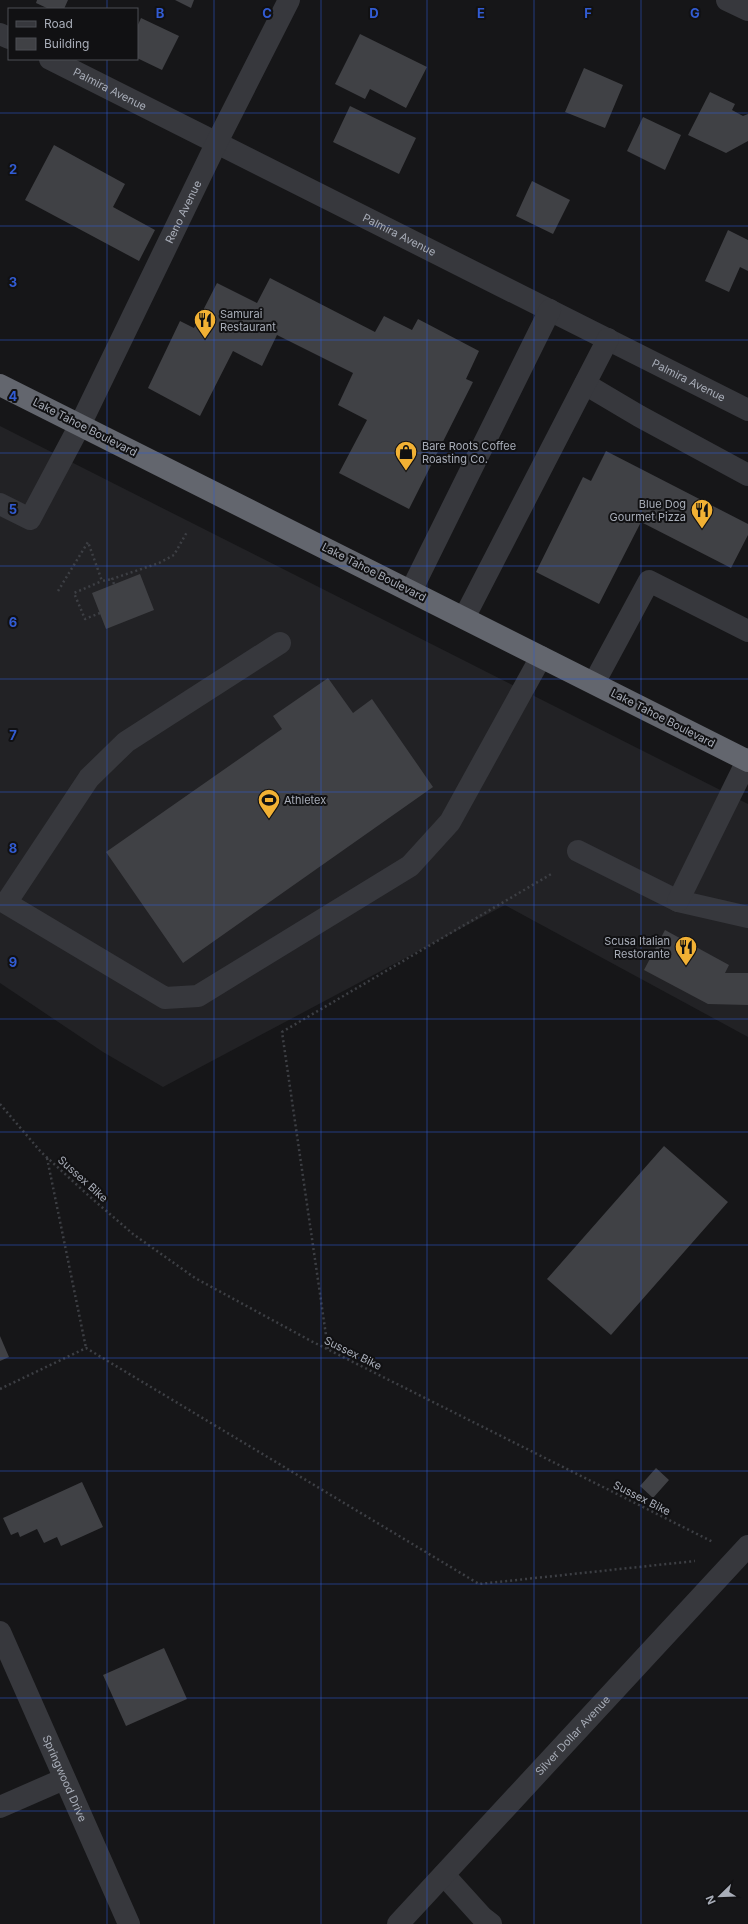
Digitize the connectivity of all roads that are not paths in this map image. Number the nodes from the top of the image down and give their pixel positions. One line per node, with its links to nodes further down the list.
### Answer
1 (289, 0): 5 (street, Reno Avenue)
2 (727, 0): 3 (street)
3 (748, 10)
4 (52, 60): 5 (street, Palmira Avenue)
5 (217, 142): 6 (street, Palmira Avenue); 11 (street, Reno Avenue)
6 (550, 310): 7 (street, Palmira Avenue); 14 (street)
7 (608, 339): 8 (street); 10 (street, Palmira Avenue)
8 (585, 384): 12 (street); 15 (street)
9 (0, 385): 11 (highway, Lake Tahoe Boulevard)
10 (748, 410)
11 (80, 425): 13 (street, Reno Avenue); 14 (highway, Lake Tahoe Boulevard)
12 (748, 475)
13 (0, 504)
14 (411, 591): 15 (highway, Lake Tahoe Boulevard)
15 (464, 618): 18 (highway, Lake Tahoe Boulevard)
16 (748, 631): 19 (street)
17 (280, 643): 18 (street)
18 (540, 656): 19 (highway, Lake Tahoe Boulevard)
19 (594, 683): 20 (highway, Lake Tahoe Boulevard)
20 (748, 760): 22 (street)
21 (578, 851): 22 (street)
22 (678, 902): 23 (street)
23 (748, 917)
24 (745, 1554): 28 (street, Silver Dollar Avenue)
25 (0, 1632): 26 (street, Springwood Drive)
26 (64, 1779): 27 (street); 29 (street, Springwood Drive)
27 (0, 1807)
28 (444, 1875): 30 (street, Silver Dollar Avenue); 31 (street)
29 (128, 1924)
30 (398, 1924)
31 (491, 1924)

